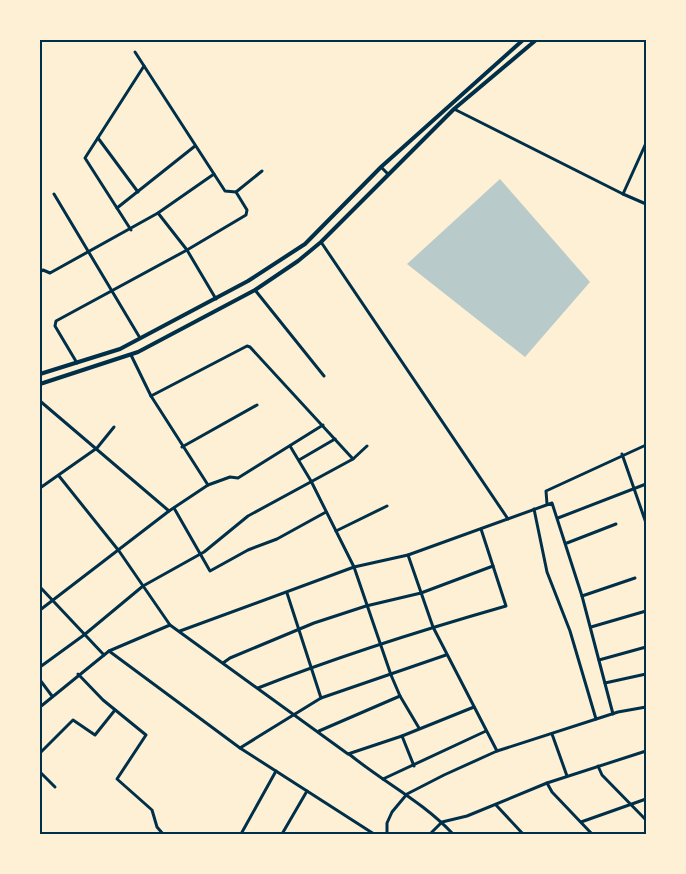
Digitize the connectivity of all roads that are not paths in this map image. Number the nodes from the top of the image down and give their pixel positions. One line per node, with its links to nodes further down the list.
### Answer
1 (524, 40): 9 (street)
2 (536, 40): 5 (street)
3 (135, 52): 4 (street)
4 (144, 66): 6 (street); 8 (street)
5 (454, 109): 12 (street); 16 (street)
6 (98, 138): 13 (street); 18 (street)
7 (646, 143): 16 (street)
8 (195, 146): 11 (street); 13 (street)
9 (381, 167): 12 (street); 27 (street)
10 (262, 171): 14 (street)
11 (214, 174): 14 (street); 19 (street)
12 (388, 174): 21 (street)
13 (138, 192): 18 (street)
14 (236, 192): 22 (street)
15 (54, 194): 23 (street)
16 (623, 194): 17 (street)
17 (646, 204)
18 (117, 208): 20 (street)
19 (158, 212): 20 (street); 22 (street)
20 (131, 230): 23 (street)
21 (321, 242): 26 (street); 61 (street)
22 (187, 250): 25 (street); 27 (street)
23 (90, 252): 24 (street); 25 (street)
24 (40, 272)
25 (112, 290): 28 (street); 30 (street)
26 (255, 290): 29 (street); 32 (street)
27 (216, 299): 28 (street)
28 (140, 338): 30 (street)
29 (131, 355): 33 (street); 34 (street)
30 (77, 363): 31 (street)
31 (40, 374)
32 (324, 376)
33 (40, 384)
34 (151, 396): 37 (street); 41 (street)
35 (40, 401): 44 (street)
36 (257, 405): 41 (street)
37 (323, 425): 39 (street); 42 (street)
38 (114, 427): 44 (street)
39 (335, 439): 46 (street); 47 (street)
40 (646, 445): 45 (street)
41 (182, 446): 51 (street)
42 (290, 446): 47 (street); 51 (street)
43 (367, 446): 46 (street)
44 (97, 448): 48 (street); 58 (street)
45 (622, 454): 53 (street); 54 (street)
46 (353, 459): 49 (street)
47 (299, 460): 49 (street)
48 (59, 476): 52 (street); 67 (street)
49 (311, 481): 59 (street); 68 (street)
50 (646, 484): 53 (street)
51 (208, 485): 56 (street)
52 (40, 488)
53 (633, 488): 60 (street); 62 (street)
54 (548, 504): 57 (street); 60 (street)
55 (387, 506): 65 (street)
56 (174, 508): 58 (street); 68 (street)
57 (534, 509): 61 (street); 112 (street)
58 (169, 511): 67 (street)
59 (326, 512): 65 (street); 68 (street)
60 (558, 518): 66 (street)
61 (508, 519): 64 (street)
62 (646, 523)
63 (616, 524): 66 (street)
64 (481, 529): 69 (street); 70 (street)
65 (336, 531): 71 (street)
66 (566, 543): 77 (street)
67 (119, 551): 73 (street); 78 (street)
68 (200, 554): 73 (street)
69 (408, 555): 71 (street); 76 (street)
70 (493, 566): 76 (street); 83 (street)
71 (354, 567): 75 (street); 79 (street)
72 (634, 578): 77 (street)
73 (143, 586): 82 (street); 87 (street)
74 (40, 587): 78 (street)
75 (286, 593): 85 (street); 86 (street)
76 (420, 593): 79 (street); 83 (street)
77 (582, 596): 84 (street)
78 (52, 600): 80 (street); 87 (street)
79 (366, 606): 85 (street); 88 (street)
80 (40, 610)
81 (646, 612): 84 (street)
82 (170, 625): 86 (street); 90 (street)
83 (433, 627): 88 (street); 92 (street)
84 (591, 627): 93 (street)
85 (299, 630): 94 (street); 96 (street)
86 (180, 631): 94 (street)
87 (84, 635): 91 (street); 95 (street)
88 (380, 644): 96 (street); 99 (street)
89 (646, 647): 93 (street)
90 (109, 651): 91 (street); 118 (street)
91 (104, 655): 97 (street)
92 (446, 655): 99 (street); 107 (street)
93 (599, 660): 101 (street)
94 (224, 663): 102 (street)
95 (40, 667)
96 (311, 667): 102 (street); 105 (street)
97 (78, 674): 103 (street); 109 (street)
98 (646, 674): 101 (street)
99 (391, 675): 104 (street); 105 (street)
100 (40, 680): 103 (street)
101 (605, 683): 111 (street)
102 (258, 688): 110 (street)
103 (52, 696): 106 (street)
104 (400, 696): 113 (street); 114 (street)
105 (321, 698): 110 (street)
106 (40, 707)
107 (474, 707): 113 (street); 115 (street)
108 (646, 707): 111 (street)
109 (115, 710): 121 (street); 139 (street)
110 (294, 713): 114 (street); 118 (street)
111 (613, 714): 112 (street)
112 (596, 719): 116 (street)
113 (419, 728): 117 (street)
114 (319, 731): 122 (street)
115 (486, 732): 119 (street); 123 (street)
116 (552, 734): 119 (street); 127 (street)
117 (402, 736): 122 (street); 123 (street)
118 (240, 748): 125 (street)
119 (497, 751): 132 (street)
120 (646, 751): 124 (street)
121 (40, 753)
122 (348, 754): 128 (street)
123 (414, 766): 128 (street)
124 (598, 766): 127 (street); 135 (street)
125 (276, 771): 131 (street); 140 (street)
126 (40, 772): 130 (street)
127 (567, 776): 129 (street)
128 (383, 779): 132 (street)
129 (547, 783): 134 (street); 138 (street)
130 (55, 788)
131 (307, 791): 141 (street); 142 (street)
132 (407, 794): 137 (street); 143 (street)
133 (646, 799): 135 (street)
134 (496, 805): 137 (street); 146 (street)
135 (631, 805): 136 (street); 138 (street)
136 (646, 820)
137 (442, 822): 144 (street); 145 (street)
138 (581, 822): 147 (street)
139 (163, 834)
140 (241, 834)
141 (282, 834)
142 (374, 834)
143 (387, 834)
144 (430, 834)
145 (453, 834)
146 (523, 834)
147 (592, 834)

